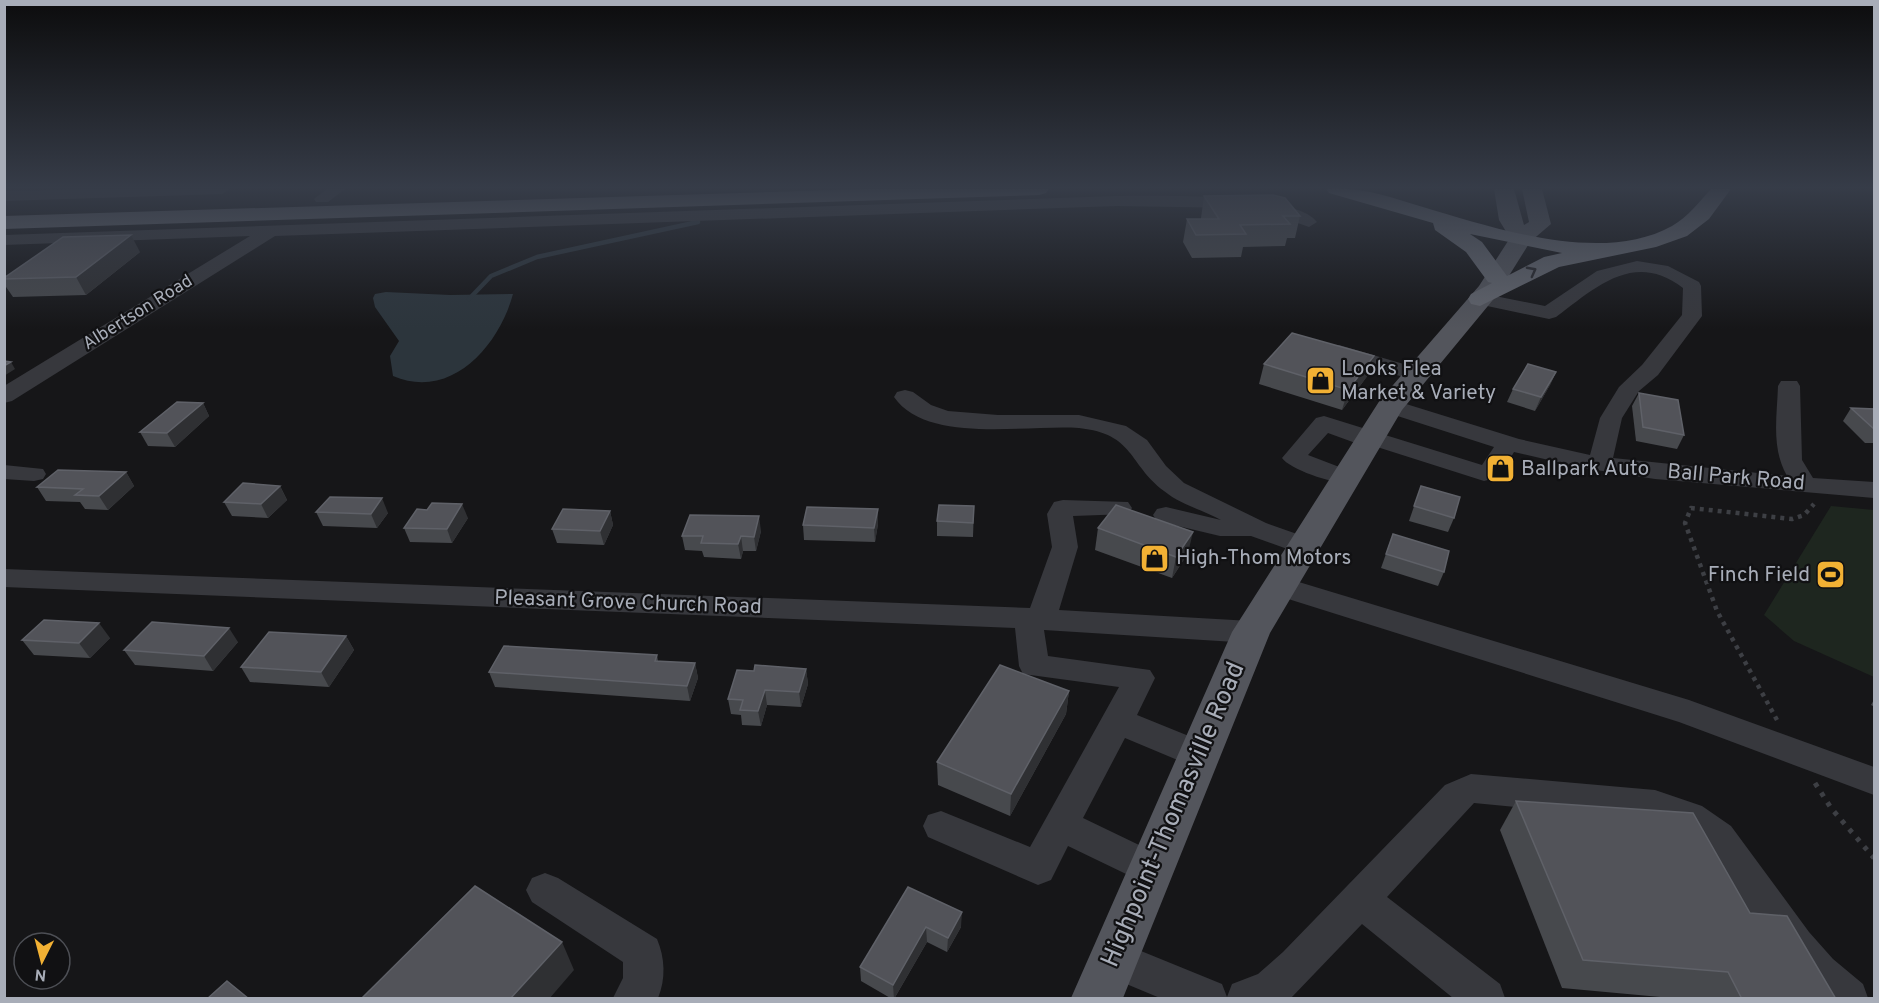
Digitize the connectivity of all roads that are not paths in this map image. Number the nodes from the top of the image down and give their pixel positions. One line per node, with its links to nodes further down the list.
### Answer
1 (116, 236): 8 (street)
2 (263, 236): 14 (street, Albertson Road)
3 (1458, 236): 10 (highway)
4 (1512, 236): 7 (highway)
5 (1524, 236): 7 (main road, Highpoint-Thomasville Road)
6 (1665, 236): 9 (highway)
7 (1521, 238): 9 (highway); 10 (main road, Highpoint-Thomasville Road)
8 (4, 240)
9 (1608, 249): 10 (highway, one-way to 9)
10 (1488, 288): 12 (main road, Highpoint-Thomasville Road); 19 (street)
11 (1326, 346): 12 (street)
12 (1416, 375): 16 (main road, Highpoint-Thomasville Road)
13 (1789, 386): 23 (street)
14 (4, 396)
15 (905, 398): 27 (street)
16 (1390, 406): 17 (main road, Highpoint-Thomasville Road); 18 (street, Ball Park Road)
17 (1370, 438): 18 (street); 22 (main road, Highpoint-Thomasville Road); 22 (street)
18 (1508, 443): 19 (street, Ball Park Road)
19 (1600, 464): 23 (street, Ball Park Road)
20 (4, 472): 21 (street)
21 (34, 474)
22 (1346, 478): 28 (main road, Highpoint-Thomasville Road)
23 (1804, 484): 24 (street, Ball Park Road)
24 (1875, 490)
25 (1119, 508): 31 (street)
26 (1166, 515): 27 (street)
27 (1254, 528): 28 (street)
28 (1304, 546): 30 (main road, Highpoint-Thomasville Road)
29 (4, 578): 31 (street, Pleasant Grove Church Road)
30 (1279, 586): 32 (main road, Highpoint-Thomasville Road); 35 (street)
31 (1034, 618): 32 (street, Pleasant Grove Church Road); 33 (street)
32 (1251, 632): 34 (main road, Highpoint-Thomasville Road)
33 (1118, 721): 34 (street); 36 (street)
34 (1199, 755): 38 (main road, Highpoint-Thomasville Road)
35 (1875, 781)
36 (1061, 825): 37 (street); 38 (street)
37 (941, 826)
38 (1151, 869): 41 (main road, Highpoint-Thomasville Road)
39 (545, 890): 42 (street)
40 (1360, 899): 44 (street); 45 (street); 46 (street)
41 (1105, 979): 43 (street)
42 (633, 999)
43 (1207, 999)
44 (1247, 999)
45 (1485, 999)
46 (1848, 999)

